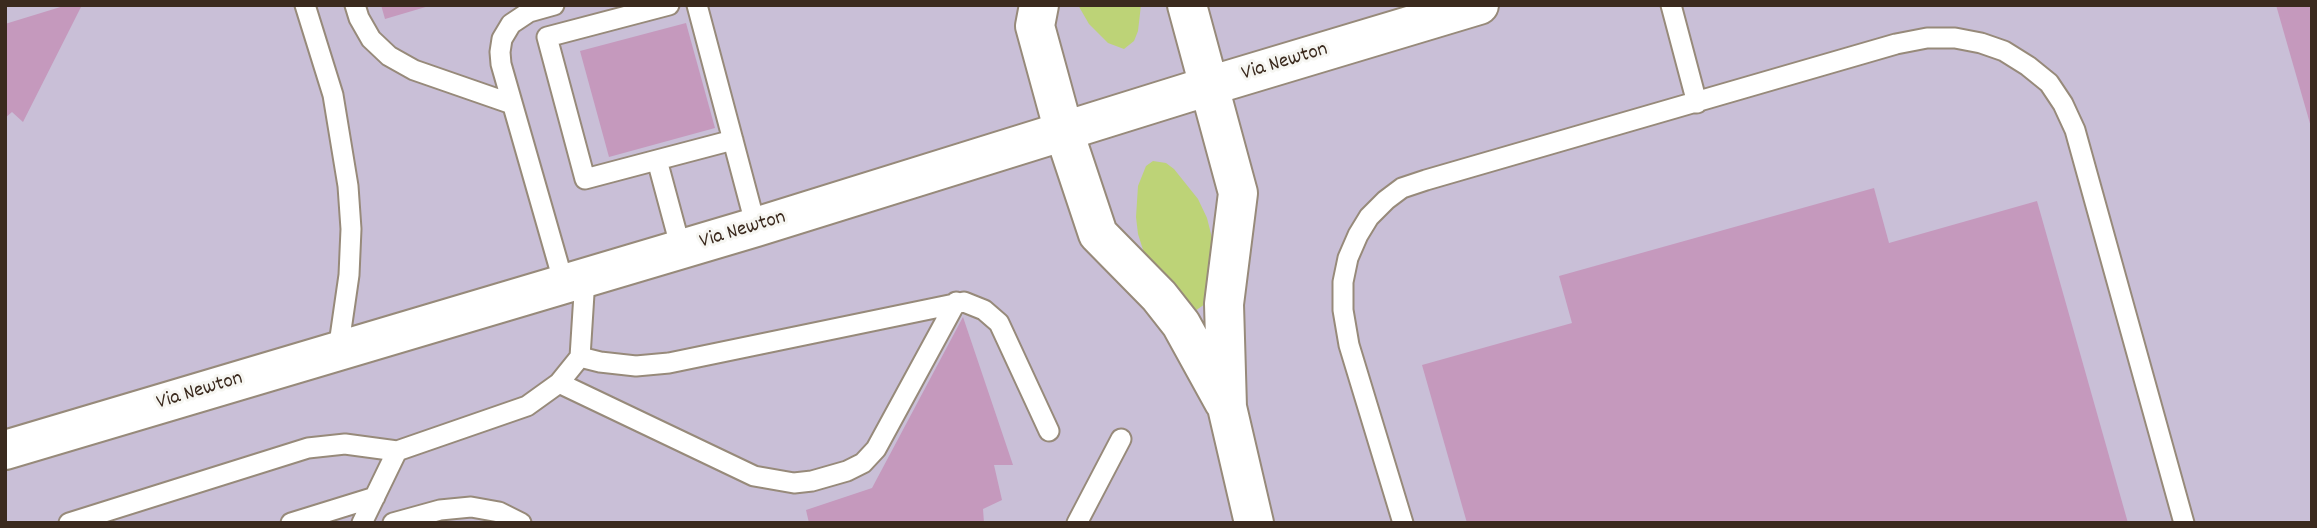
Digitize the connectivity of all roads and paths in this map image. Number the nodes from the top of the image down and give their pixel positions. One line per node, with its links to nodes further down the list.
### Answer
1 (305, 5): 20 (lane)
2 (355, 5): 12 (lane)
3 (554, 5): 12 (lane)
4 (669, 5): 15 (lane)
5 (697, 5): 14 (lane)
6 (1039, 5): 13 (street)
7 (1187, 5): 10 (street)
8 (1479, 5): 10 (street, Via Newton)
9 (1671, 5): 11 (lane)
10 (1209, 86): 13 (street, Via Newton); 23 (street)
11 (1697, 103): 36 (lane); 37 (lane)
12 (512, 104): 18 (lane)
13 (1064, 132): 16 (street, Via Newton); 23 (street)
14 (733, 139): 15 (lane); 16 (lane)
15 (657, 160): 17 (lane)
16 (756, 227): 17 (street, Via Newton)
17 (681, 249): 18 (street, Via Newton)
18 (575, 281): 20 (street, Via Newton); 21 (lane)
19 (956, 302): 21 (lane); 22 (lane); 24 (lane)
20 (338, 351): 26 (street, Via Newton)
21 (580, 357): 22 (lane)
22 (559, 383): 27 (lane)
23 (1227, 407): 35 (street)
24 (1049, 431)
25 (1121, 439): 34 (lane)
26 (5, 450)
27 (397, 452): 28 (lane); 29 (lane)
28 (375, 497): 30 (lane); 31 (lane)
29 (69, 523)
30 (292, 523)
31 (362, 523)
32 (393, 523): 33 (lane)
33 (522, 523)
34 (1077, 523)
35 (1254, 523)
36 (1403, 523)
37 (2184, 523)

